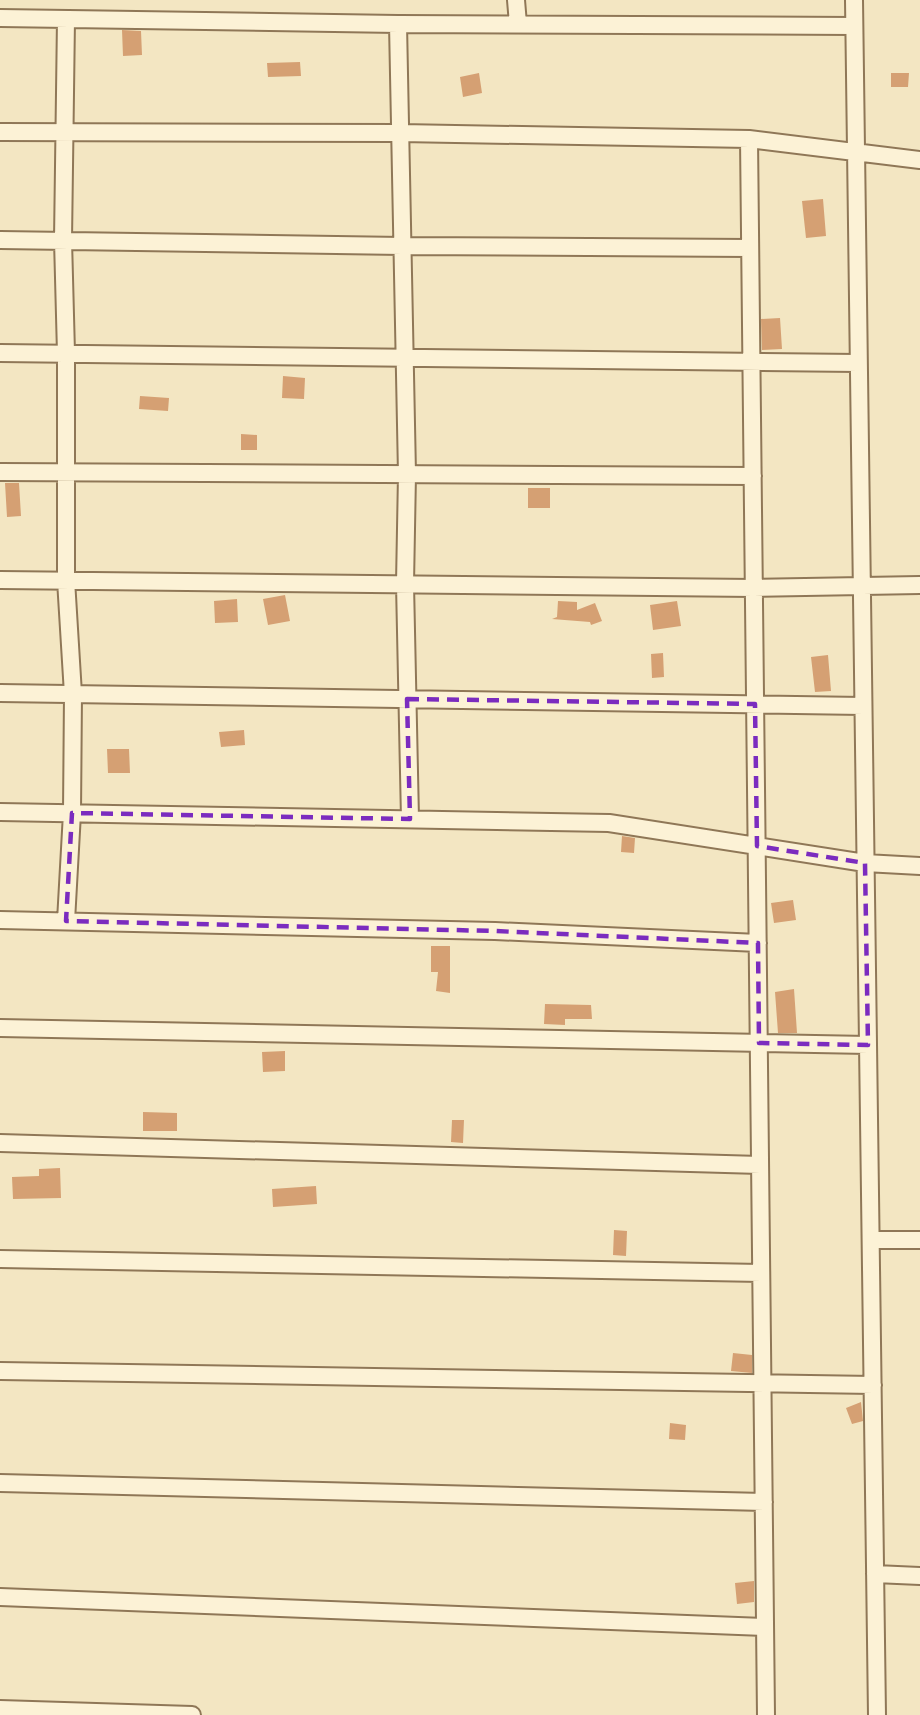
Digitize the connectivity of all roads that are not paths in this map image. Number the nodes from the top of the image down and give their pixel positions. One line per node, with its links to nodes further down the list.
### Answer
1 (516, 0): 6 (street)
2 (854, 0): 7 (street)
3 (0, 18): 4 (street)
4 (66, 19): 5 (street); 9 (street)
5 (398, 24): 6 (street); 10 (street)
6 (518, 24): 7 (street)
7 (854, 26): 12 (street)
8 (0, 132): 9 (street)
9 (64, 132): 10 (street); 15 (street)
10 (401, 133): 11 (street); 16 (street)
11 (749, 139): 12 (street); 17 (street)
12 (856, 154): 13 (street); 22 (street)
13 (920, 160)
14 (0, 240): 15 (street)
15 (63, 240): 16 (street); 19 (street)
16 (402, 246): 17 (street); 20 (street)
17 (750, 248): 21 (street)
18 (0, 353): 19 (street)
19 (66, 353): 20 (street); 24 (street)
20 (405, 357): 21 (street); 25 (street)
21 (752, 361): 22 (street); 26 (street)
22 (858, 363): 30 (street)
23 (0, 472): 24 (street)
24 (66, 472): 25 (street); 28 (street)
25 (407, 474): 26 (street); 29 (street)
26 (753, 476): 32 (street)
27 (0, 580): 28 (street)
28 (66, 580): 29 (street); 34 (street)
29 (405, 584): 32 (street); 35 (street)
30 (861, 585): 31 (street); 32 (street); 37 (street)
31 (920, 585)
32 (754, 588): 36 (street)
33 (0, 693): 34 (street)
34 (73, 694): 35 (street); 39 (street)
35 (408, 699): 36 (street); 40 (street)
36 (755, 705): 37 (street); 41 (street)
37 (863, 706): 42 (street)
38 (0, 812): 39 (street)
39 (72, 813): 40 (street); 45 (street)
40 (410, 819): 41 (street)
41 (757, 846): 42 (street); 46 (street)
42 (865, 863): 43 (street); 49 (street)
43 (920, 866)
44 (0, 920): 45 (street)
45 (66, 921): 46 (street)
46 (758, 943): 48 (street)
47 (0, 1028): 48 (street)
48 (759, 1043): 49 (street); 51 (street)
49 (868, 1045): 52 (street)
50 (0, 1143): 51 (street)
51 (760, 1165): 55 (street)
52 (871, 1240): 53 (street); 58 (street)
53 (920, 1240)
54 (0, 1259): 55 (street)
55 (762, 1273): 57 (street)
56 (0, 1371): 57 (street)
57 (763, 1383): 58 (street); 60 (street)
58 (873, 1385): 61 (street)
59 (0, 1483): 60 (street)
60 (764, 1502): 64 (street)
61 (875, 1574): 62 (street); 69 (street)
62 (920, 1575)
63 (0, 1597): 64 (street)
64 (765, 1627): 68 (street)
65 (0, 1709): 66 (street)
66 (173, 1715): 67 (street)
67 (192, 1715)
68 (766, 1715)
69 (877, 1715)

